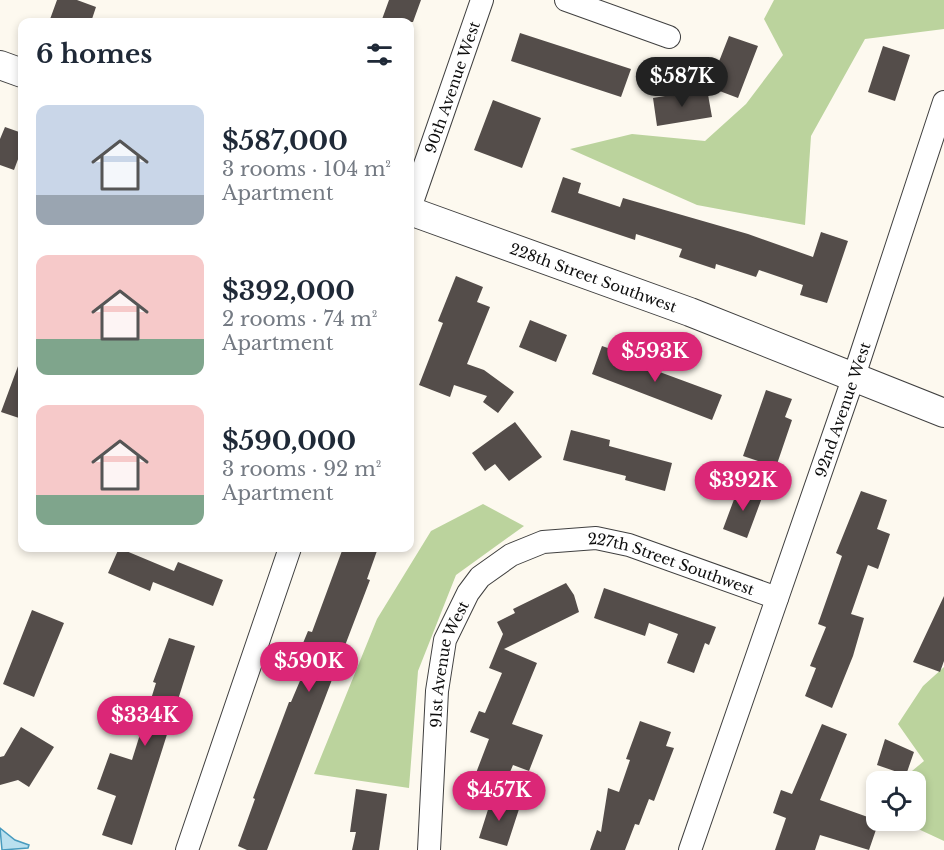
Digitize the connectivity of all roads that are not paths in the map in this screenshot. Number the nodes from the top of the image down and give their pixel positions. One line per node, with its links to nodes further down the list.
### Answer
1 (482, 0): 7 (street, 90th Avenue West)
2 (566, 0): 3 (street)
3 (669, 37)
4 (0, 65): 5 (street)
5 (18, 72)
6 (944, 102): 9 (street, 92nd Avenue West)
7 (414, 198)
8 (414, 211): 9 (street, 228th Street Southwest)
9 (854, 376): 10 (street, 228th Street Southwest); 13 (street, 92nd Avenue West)
10 (944, 413)
11 (563, 540): 13 (street, 227th Street Southwest); 15 (street, 91st Avenue West)
12 (283, 552): 14 (street)
13 (777, 598): 16 (street, 92nd Avenue West)
14 (187, 850)
15 (429, 850)
16 (690, 850)

